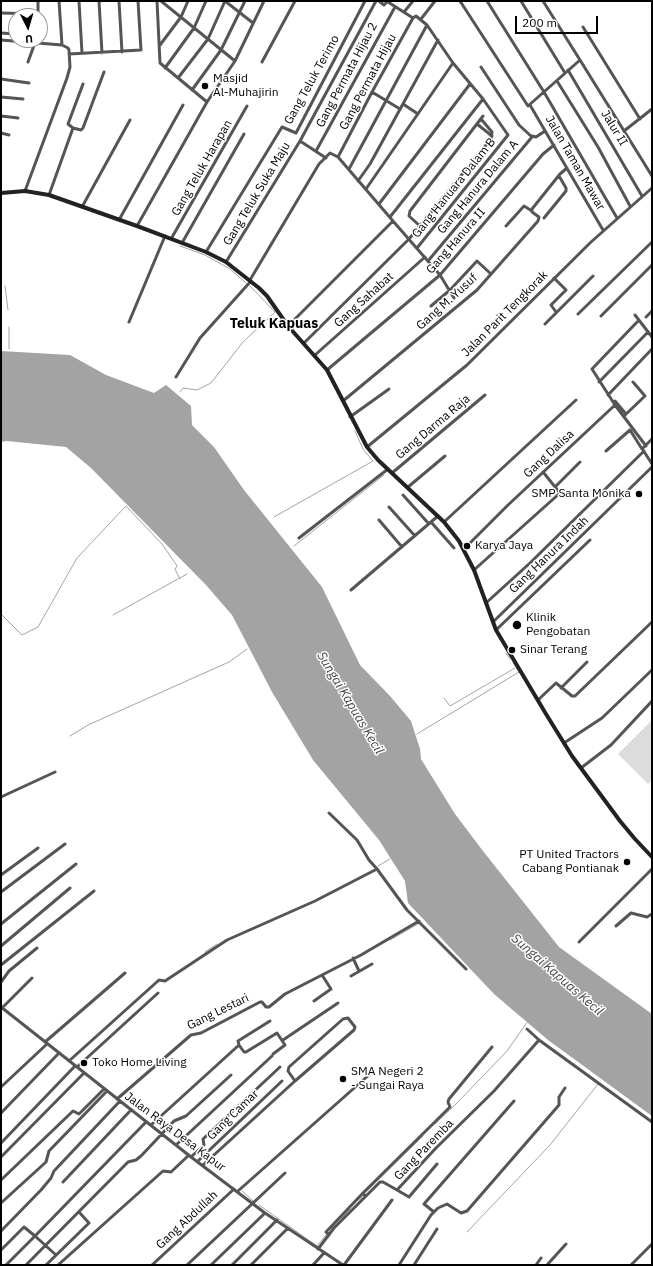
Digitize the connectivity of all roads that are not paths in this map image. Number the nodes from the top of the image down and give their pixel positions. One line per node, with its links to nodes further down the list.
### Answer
1 (59, 1): 37 (street)
2 (79, 1): 44 (street)
3 (99, 1): 42 (street)
4 (119, 1): 41 (street)
5 (138, 1): 41 (street)
6 (158, 1): 38 (street)
7 (161, 1): 23 (street)
8 (188, 1): 27 (street)
9 (206, 1): 33 (street)
10 (225, 1): 26 (street); 34 (street)
11 (244, 1): 26 (street)
12 (264, 1): 30 (street)
13 (295, 1): 48 (street)
14 (365, 1): 123 (street, Gang Teluk Terimo)
15 (377, 1): 16 (street); 88 (street)
16 (388, 1): 24 (street, Gang Hanuara Dalam B)
17 (413, 1): 25 (street)
18 (435, 1): 29 (street)
19 (460, 1): 70 (street, Jalan Taman Mawar)
20 (487, 1): 62 (street)
21 (521, 1): 53 (street, Jalur II)
22 (543, 1): 45 (street)
23 (168, 3): 27 (street)
24 (395, 7): 25 (street, Gang Hanuara Dalam B); 90 (street, Gang Permata Hijau 2)
25 (404, 12): 28 (street, Gang Hanuara Dalam B)
26 (239, 13): 30 (street); 40 (street)
27 (181, 17): 33 (street); 38 (street)
28 (414, 17): 29 (street, Gang Hanuara Dalam B); 61 (street, Gang Permata Hijau)
29 (421, 19): 31 (street, Gang Hanuara Dalam B)
30 (253, 23): 46 (street)
31 (427, 25): 35 (street, Gang Hanuara Dalam B); 66 (street)
32 (583, 27): 77 (street)
33 (194, 28): 34 (street); 50 (street)
34 (208, 39): 40 (street); 54 (street)
35 (438, 40): 49 (street, Gang Hanuara Dalam B); 68 (street)
36 (48, 43): 37 (street)
37 (62, 45): 43 (street)
38 (160, 45): 50 (street)
39 (33, 48): 47 (street)
40 (221, 50): 46 (street); 60 (street)
41 (122, 52): 42 (street)
42 (102, 53): 44 (street)
43 (69, 54): 44 (street); 100 (street)
44 (82, 54)
45 (580, 60): 53 (street); 82 (street)
46 (235, 61): 67 (street)
47 (28, 62)
48 (262, 62)
49 (453, 62): 59 (street, Gang Hanuara Dalam B); 74 (street)
50 (165, 68): 54 (street)
51 (481, 68): 87 (street, Gang Hanura Dalam A)
52 (104, 72): 80 (street)
53 (567, 72): 56 (street); 103 (street, Jalur II)
54 (178, 78): 60 (street)
55 (1, 79): 57 (street)
56 (556, 81): 62 (street); 105 (street)
57 (29, 83)
58 (83, 84): 80 (street)
59 (470, 84): 65 (street, Gang Hanuara Dalam B); 104 (street)
60 (192, 90): 67 (street)
61 (372, 92): 66 (street); 91 (street, Gang Permata Hijau)
62 (544, 92): 70 (street); 110 (street)
63 (1, 97): 64 (street)
64 (23, 99)
65 (483, 99): 108 (street); 122 (street, Gang Hanuara Dalam B)
66 (386, 100): 72 (street); 94 (street)
67 (207, 102): 113 (street)
68 (403, 104): 72 (street); 74 (street)
69 (184, 105): 111 (street)
70 (530, 105): 81 (street, Jalan Taman Mawar)
71 (247, 106): 118 (street, Gang Teluk Harapan)
72 (400, 109): 97 (street)
73 (652, 109): 77 (street)
74 (418, 114): 99 (street)
75 (1, 116): 76 (street)
76 (18, 118)
77 (640, 119): 82 (street)
78 (130, 120): 106 (street)
79 (477, 124): 86 (street); 86 (street); 114 (street)
80 (73, 128): 102 (street)
81 (545, 131): 87 (street); 89 (street, Jalan Taman Mawar)
82 (624, 131): 96 (street)
83 (1, 133): 85 (street)
84 (244, 134): 121 (street)
85 (9, 135)
86 (492, 136): 114 (street)
87 (532, 136): 125 (street, Gang Hanura Dalam A)
88 (300, 141): 90 (street, Gang Teluk Suka Maju); 126 (street, Gang Teluk Suka Maju)
89 (554, 145): 93 (street, Jalan Taman Mawar); 129 (street, Gang Hanura II)
90 (316, 151): 92 (street, Gang Teluk Suka Maju)
91 (338, 157): 92 (street); 94 (street)
92 (326, 158): 132 (street)
93 (567, 168): 95 (street); 116 (street, Jalan Taman Mawar)
94 (349, 169): 97 (street)
95 (559, 176): 107 (street); 109 (street)
96 (652, 176)
97 (358, 181): 99 (street)
98 (652, 188): 103 (street, Jalan Parit Tengkorak)
99 (366, 189): 104 (street)
100 (25, 191): 101 (main road); 102 (main road)
101 (1, 193)
102 (49, 195): 106 (main road)
103 (642, 196): 105 (street, Jalan Parit Tengkorak)
104 (379, 204): 108 (street)
105 (630, 206): 110 (street, Jalan Parit Tengkorak)
106 (82, 207): 111 (main road)
107 (532, 211): 115 (street); 128 (street, Gang M. Yusuf)
108 (390, 217): 112 (street)
109 (544, 218)
110 (618, 218): 116 (street, Jalan Parit Tengkorak)
111 (119, 220): 113 (main road)
112 (393, 221): 119 (street); 145 (street)
113 (137, 226): 117 (main road)
114 (420, 226): 119 (street)
115 (506, 226)
116 (603, 230): 131 (street, Jalan Parit Tengkorak)
117 (165, 236): 118 (main road); 143 (street)
118 (171, 239): 121 (main road)
119 (409, 239): 122 (street); 148 (street)
120 (652, 242): 138 (street)
121 (182, 243): 123 (main road)
122 (417, 248): 124 (street)
123 (206, 252): 126 (main road)
124 (425, 257): 125 (street); 150 (street, Gang Sahabat)
125 (428, 261): 129 (street)
126 (226, 262): 132 (main road)
127 (652, 265): 140 (street)
128 (491, 274): 133 (street); 159 (street, Gang M. Yusuf)
129 (440, 275): 133 (street); 151 (street, Gang Hanura II)
130 (593, 276): 137 (street)
131 (554, 278): 137 (street); 165 (street, Jalan Parit Tengkorak)
132 (250, 281): 145 (main road); 152 (street)
133 (450, 290): 134 (street); 135 (street)
134 (454, 298)
135 (431, 306)
136 (652, 311): 141 (street)
137 (556, 312): 144 (street)
138 (578, 314)
139 (635, 315): 142 (street)
140 (601, 316)
141 (646, 317)
142 (639, 320): 146 (street); 153 (street)
143 (129, 322)
144 (545, 324)
145 (288, 326): 148 (main road)
146 (648, 332): 147 (street); 153 (street)
147 (652, 337)
148 (304, 343): 150 (main road)
149 (652, 349): 157 (street)
150 (315, 355): 151 (main road)
151 (327, 370): 159 (main road)
152 (176, 377)
153 (599, 382): 157 (street)
154 (633, 382): 161 (street)
155 (388, 389): 162 (street)
156 (485, 395): 174 (street, Gang Darma Raja)
157 (608, 395): 160 (street)
158 (576, 400): 181 (street)
159 (343, 401): 162 (main road)
160 (615, 403): 161 (street); 173 (street, Gang Dalisa)
161 (625, 415): 164 (street)
162 (350, 418): 165 (main road)
163 (652, 439): 164 (street)
164 (646, 446): 166 (street)
165 (367, 447): 172 (main road)
166 (643, 450): 167 (street); 170 (street); 191 (street)
167 (606, 451)
168 (445, 456): 176 (street)
169 (580, 462): 175 (street)
170 (652, 464)
171 (652, 467): 192 (street, Gang Hanura Indah)
172 (388, 469): 174 (main road); 184 (street)
173 (544, 472): 175 (street); 188 (street, Gang Dalisa)
174 (392, 473): 176 (main road)
175 (556, 486): 189 (street)
176 (408, 487): 179 (main road)
177 (403, 495): 182 (street)
178 (389, 508): 183 (street)
179 (438, 516): 181 (main road); 182 (street)
180 (378, 520): 186 (street)
181 (444, 522): 188 (main road)
182 (430, 523): 183 (street); 187 (street)
183 (415, 536): 186 (street)
184 (299, 538)
185 (590, 540): 194 (street)
186 (402, 547): 190 (street)
187 (454, 548)
188 (464, 549): 189 (main road)
189 (474, 570): 191 (main road)
190 (351, 590)
191 (486, 603): 192 (main road)
192 (492, 622): 194 (main road)
193 (652, 622): 197 (street)
194 (496, 630): 198 (main road)
195 (587, 662): 197 (street)
196 (652, 670): 200 (street)
197 (561, 688): 198 (street)
198 (538, 700): 200 (main road)
199 (652, 701): 201 (street)
200 (564, 743): 201 (main road)
201 (581, 768): 207 (main road)
202 (55, 772): 203 (street)
203 (1, 797)
204 (329, 812): 209 (street)
205 (65, 844): 214 (street)
206 (38, 848): 211 (street)
207 (652, 857)
208 (76, 864): 217 (street)
209 (377, 869): 216 (street); 245 (street)
210 (652, 869): 219 (street)
211 (1, 875)
212 (70, 888): 220 (street)
213 (94, 891): 224 (street)
214 (1, 892)
215 (652, 914): 218 (street)
216 (419, 920): 222 (street, Gang Lestari); 225 (street)
217 (1, 924)
218 (616, 926)
219 (579, 942)
220 (1, 946)
221 (38, 948): 231 (street)
222 (353, 958): 226 (street); 228 (street, Gang Lestari)
223 (372, 964): 226 (street)
224 (1, 965)
225 (466, 969)
226 (359, 971): 229 (street)
227 (126, 973): 241 (street)
228 (322, 975): 233 (street); 256 (street, Gang Lestari)
229 (351, 976)
230 (32, 978): 235 (street)
231 (1, 982)
232 (158, 993): 246 (street)
233 (314, 1001)
234 (338, 1003): 239 (street)
235 (2, 1008): 236 (street); 241 (street, Jalan Raya Desa Kapur)
236 (1, 1012)
237 (270, 1021): 242 (street)
238 (527, 1029): 240 (street)
239 (283, 1040): 242 (street); 265 (street)
240 (539, 1040): 261 (street); 275 (street, Gang Paremba)
241 (46, 1043): 244 (street, Jalan Raya Desa Kapur); 253 (street)
242 (238, 1045): 262 (street)
243 (492, 1048): 277 (street)
244 (59, 1053): 245 (street, Jalan Raya Desa Kapur); 259 (street)
245 (69, 1061): 246 (street, Jalan Raya Desa Kapur)
246 (76, 1066): 248 (street, Jalan Raya Desa Kapur); 264 (street)
247 (280, 1066): 266 (street)
248 (84, 1073): 255 (street, Jalan Raya Desa Kapur); 267 (street)
249 (370, 1074): 276 (street)
250 (231, 1075): 263 (street)
251 (282, 1081): 268 (street, Gang Camar)
252 (295, 1081): 252 (street); 270 (street)
253 (1, 1087)
254 (565, 1088): 282 (street)
255 (105, 1090): 256 (street, Jalan Raya Desa Kapur); 272 (street); 279 (street)
256 (118, 1100): 258 (street, Jalan Raya Desa Kapur); 287 (street)
257 (514, 1100): 282 (street)
258 (131, 1110): 260 (street, Jalan Raya Desa Kapur); 273 (street)
259 (1, 1113)
260 (146, 1122): 262 (street, Jalan Raya Desa Kapur); 288 (street)
261 (652, 1122)
262 (151, 1125): 263 (street, Jalan Raya Desa Kapur)
263 (162, 1134): 265 (street, Jalan Raya Desa Kapur); 281 (street)
264 (1, 1143)
265 (176, 1145): 266 (street, Jalan Raya Desa Kapur)
266 (190, 1156): 268 (street, Jalan Raya Desa Kapur); 300 (street)
267 (1, 1157)
268 (198, 1161): 270 (street, Jalan Raya Desa Kapur)
269 (437, 1164): 275 (street)
270 (203, 1166): 274 (street, Jalan Raya Desa Kapur)
271 (284, 1173): 280 (street)
272 (1, 1180)
273 (63, 1182)
274 (234, 1189): 276 (street, Jalan Raya Desa Kapur); 301 (street, Gang Abdullah)
275 (397, 1190): 277 (street, Gang Paremba)
276 (238, 1191): 280 (street, Jalan Raya Desa Kapur)
277 (364, 1195): 292 (street)
278 (392, 1200): 307 (street)
279 (1, 1203)
280 (252, 1203): 283 (street, Jalan Raya Desa Kapur); 302 (street)
281 (79, 1212): 291 (street); 295 (street)
282 (434, 1212): 308 (street)
283 (265, 1213): 284 (street, Jalan Raya Desa Kapur); 303 (street)
284 (277, 1220): 285 (street, Jalan Raya Desa Kapur); 304 (street)
285 (288, 1228): 292 (street, Jalan Raya Desa Kapur); 305 (street)
286 (437, 1229): 309 (street)
287 (1, 1231)
288 (35, 1236): 291 (street); 293 (street); 297 (street)
289 (566, 1244): 311 (street)
290 (652, 1244): 312 (street)
291 (46, 1246): 295 (street); 298 (street)
292 (318, 1249): 294 (street, Jalan Raya Desa Kapur)
293 (1, 1250)
294 (324, 1253): 306 (street); 307 (street, Jalan Raya Desa Kapur)
295 (56, 1255): 299 (street)
296 (541, 1258): 310 (street)
297 (6, 1265)
298 (26, 1265)
299 (46, 1265)
300 (58, 1265)
301 (152, 1265)
302 (187, 1265)
303 (211, 1265)
304 (232, 1265)
305 (251, 1265)
306 (313, 1265)
307 (344, 1265)
308 (400, 1265)
309 (414, 1265)
310 (536, 1265)
311 (547, 1265)
312 (631, 1265)

